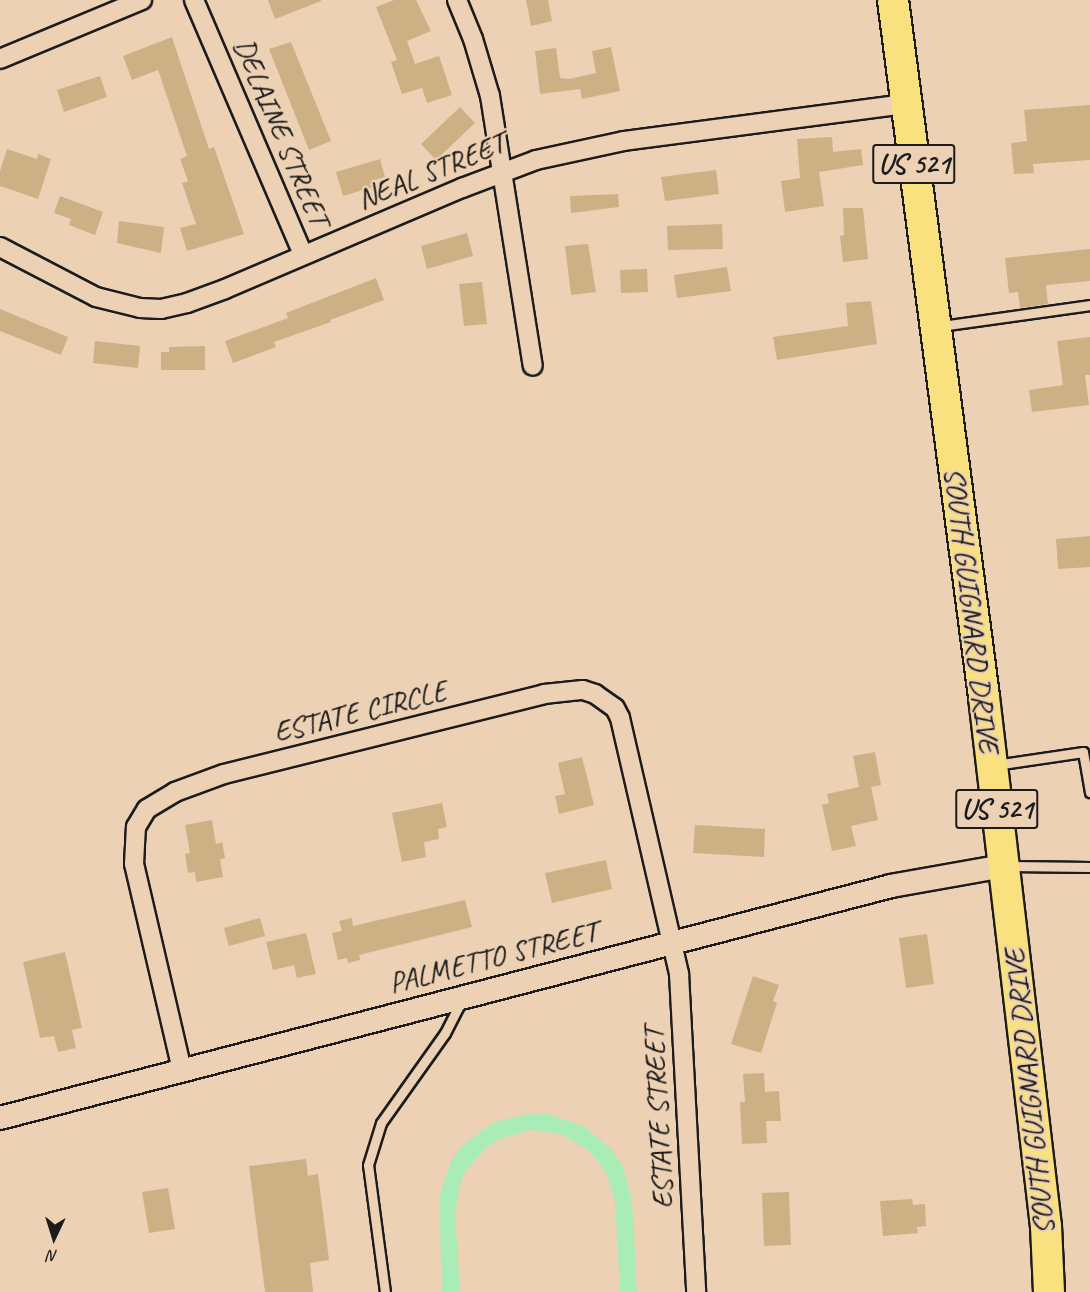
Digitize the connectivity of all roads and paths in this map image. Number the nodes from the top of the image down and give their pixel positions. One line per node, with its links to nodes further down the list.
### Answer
1 (142, 0): 5 (street)
2 (194, 0): 10 (street, DELAINE STREET)
3 (457, 0): 8 (street)
4 (893, 0): 7 (highway, SOUTH GUIGNARD DRIVE / US 521)
5 (98, 9): 6 (street)
6 (0, 59)
7 (906, 104): 8 (street, NEAL STREET); 12 (highway, SOUTH GUIGNARD DRIVE / US 521)
8 (504, 172): 10 (street, NEAL STREET); 13 (street)
9 (0, 247): 10 (street, NEAL STREET)
10 (303, 254)
11 (1090, 304): 12 (lane)
12 (936, 327): 15 (highway, SOUTH GUIGNARD DRIVE / US 521)
13 (533, 366)
14 (1087, 749): 15 (lane); 16 (lane)
15 (992, 765): 17 (highway, SOUTH GUIGNARD DRIVE / US 521)
16 (1090, 792)
17 (1003, 866): 18 (lane); 19 (street, PALMETTO STREET); 25 (highway, SOUTH GUIGNARD DRIVE / US 521)
18 (1090, 867)
19 (672, 942): 20 (street, PALMETTO STREET); 21 (street, ESTATE CIRCLE); 24 (street, ESTATE STREET)
20 (463, 996): 21 (street, PALMETTO STREET); 23 (lane)
21 (182, 1070): 22 (street, PALMETTO STREET)
22 (0, 1118)
23 (385, 1292)
24 (696, 1292)
25 (1049, 1292)

